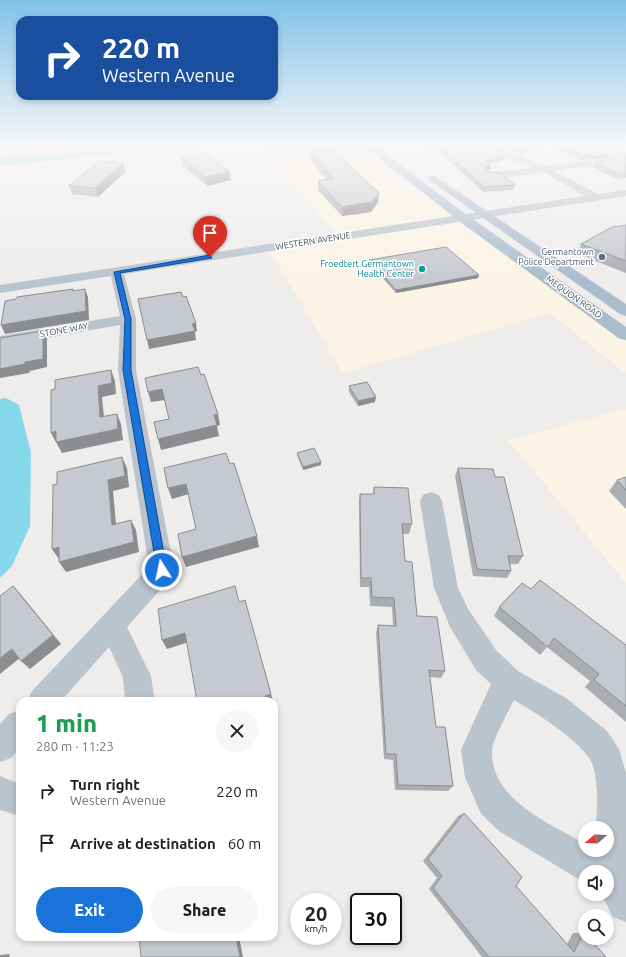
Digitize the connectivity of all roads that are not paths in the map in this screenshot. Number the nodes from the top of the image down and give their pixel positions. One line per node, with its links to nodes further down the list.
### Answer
1 (426, 190): 8 (main road, MEQUON ROAD)
2 (435, 190): 7 (main road)
3 (450, 190): 7 (main road, MEQUON ROAD)
4 (582, 190): 6 (street)
5 (626, 192): 6 (street, WESTERN AVENUE)
6 (595, 197): 7 (street, WESTERN AVENUE)
7 (486, 214): 8 (street, WESTERN AVENUE); 11 (main road, MEQUON ROAD)
8 (463, 218): 9 (street, WESTERN AVENUE); 11 (main road); 14 (main road, MEQUON ROAD)
9 (117, 272): 10 (street, WESTERN AVENUE); 13 (street)
10 (0, 289)
11 (596, 290): 12 (main road, MEQUON ROAD)
12 (626, 311)
13 (128, 319): 15 (street, STONE WAY); 17 (street)
14 (626, 335)
15 (0, 342)
16 (431, 501): 18 (street)
17 (112, 624): 19 (street); 20 (street)
18 (508, 681): 25 (street); 26 (street)
19 (46, 697)
20 (140, 697)
21 (16, 729): 22 (street)
22 (0, 747)
23 (0, 792): 24 (street)
24 (16, 799)
25 (584, 865)
26 (612, 865)

